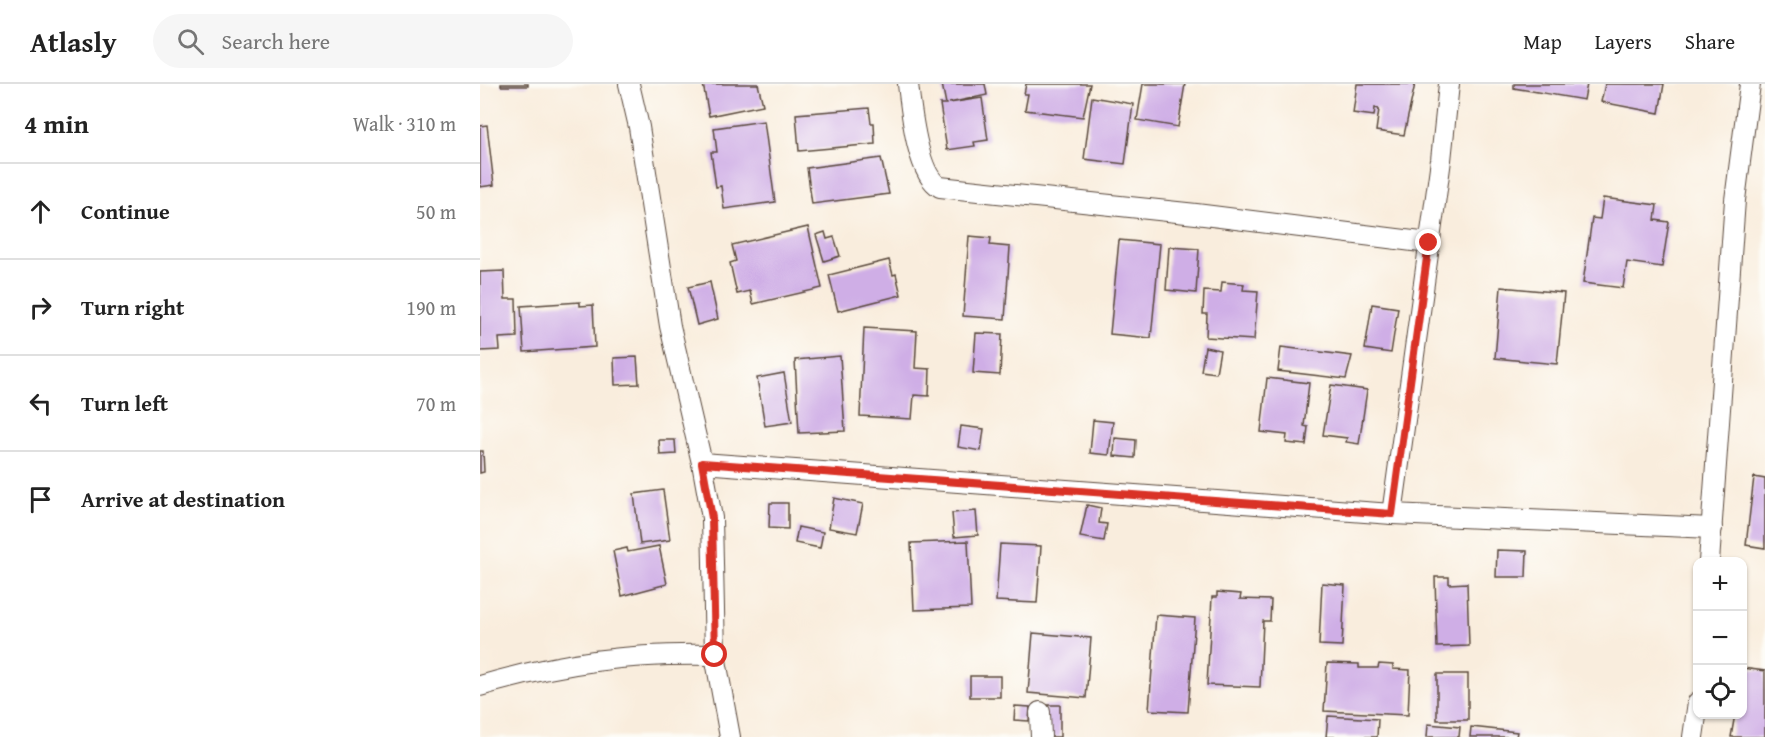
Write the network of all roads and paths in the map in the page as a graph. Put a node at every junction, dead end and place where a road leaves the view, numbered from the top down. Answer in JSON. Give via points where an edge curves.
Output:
{"nodes":[{"id":1,"x":629,"y":84,"type":"edge"},
{"id":2,"x":908,"y":84,"type":"edge"},
{"id":3,"x":1449,"y":84,"type":"edge"},
{"id":4,"x":1750,"y":84,"type":"edge"},
{"id":5,"x":1429,"y":243,"type":"junction"},
{"id":6,"x":702,"y":463,"type":"junction"},
{"id":7,"x":1392,"y":514,"type":"junction"},
{"id":8,"x":1712,"y":528,"type":"junction"},
{"id":9,"x":1709,"y":557,"type":"edge"},
{"id":10,"x":715,"y":655,"type":"junction"},
{"id":11,"x":480,"y":686,"type":"edge"},
{"id":12,"x":1040,"y":712,"type":"dead end"},
{"id":13,"x":1696,"y":719,"type":"edge"},
{"id":14,"x":730,"y":737,"type":"edge"},
{"id":15,"x":1041,"y":737,"type":"edge"},
{"id":16,"x":1693,"y":737,"type":"edge"}],
"edges":[{"from":1,"to":6,"type":"street","via":[[670,326]]},
{"from":2,"to":5,"type":"street","via":[[925,170],[933,184],[940,187]]},
{"from":3,"to":5,"type":"street"},
{"from":4,"to":8,"type":"street","via":[[1735,200]]},
{"from":5,"to":7,"type":"street"},
{"from":6,"to":7,"type":"street"},
{"from":6,"to":10,"type":"street","via":[[712,518]]},
{"from":7,"to":8,"type":"street"},
{"from":8,"to":9,"type":"street"},
{"from":10,"to":11,"type":"street","via":[[655,654],[592,660],[538,669]]},
{"from":10,"to":14,"type":"street"},
{"from":12,"to":15,"type":"street"},
{"from":13,"to":16,"type":"street"}]}
